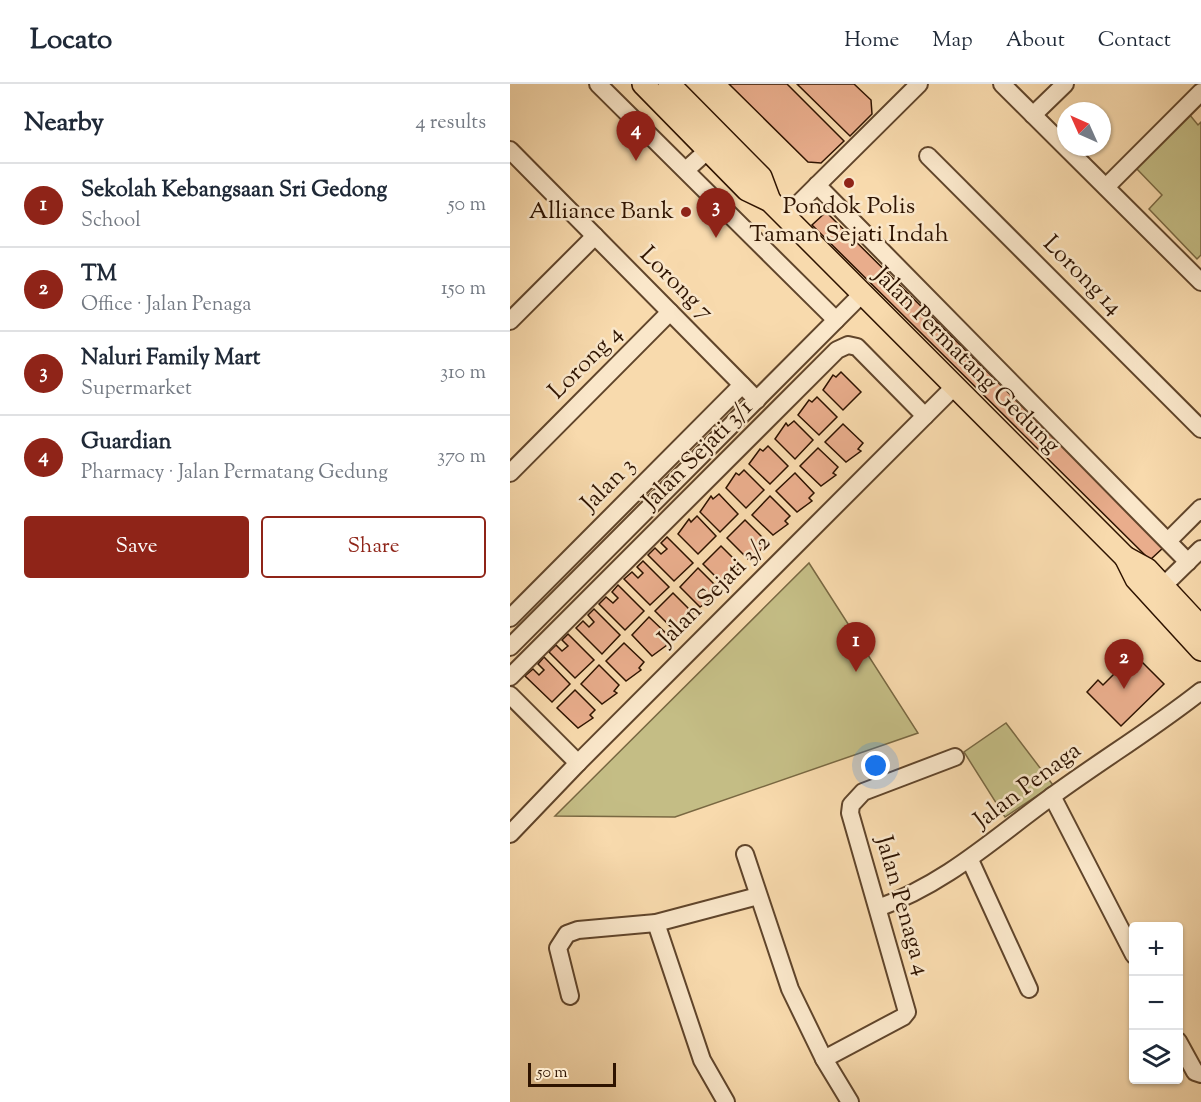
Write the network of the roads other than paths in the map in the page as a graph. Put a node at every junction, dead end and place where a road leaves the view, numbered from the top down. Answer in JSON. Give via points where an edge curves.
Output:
{"nodes":[{"id":1,"x":598,"y":84,"type":"edge"},
{"id":2,"x":644,"y":84,"type":"edge"},
{"id":3,"x":669,"y":84,"type":"edge"},
{"id":4,"x":1002,"y":84,"type":"edge"},
{"id":5,"x":1065,"y":84,"type":"edge"},
{"id":6,"x":908,"y":88,"type":"edge"},
{"id":7,"x":1201,"y":92,"type":"edge"},
{"id":8,"x":1033,"y":115,"type":"junction"},
{"id":9,"x":510,"y":150,"type":"edge"},
{"id":10,"x":708,"y":150,"type":"junction"},
{"id":11,"x":928,"y":156,"type":"dead end"},
{"id":12,"x":686,"y":170,"type":"junction"},
{"id":13,"x":817,"y":185,"type":"junction"},
{"id":14,"x":1106,"y":187,"type":"junction"},
{"id":15,"x":770,"y":201,"type":"junction"},
{"id":16,"x":786,"y":216,"type":"junction"},
{"id":17,"x":595,"y":236,"type":"junction"},
{"id":18,"x":1201,"y":282,"type":"edge"},
{"id":19,"x":863,"y":293,"type":"junction"},
{"id":20,"x":513,"y":310,"type":"edge"},
{"id":21,"x":670,"y":312,"type":"junction"},
{"id":22,"x":836,"y":320,"type":"junction"},
{"id":23,"x":742,"y":385,"type":"junction"},
{"id":24,"x":955,"y":386,"type":"junction"},
{"id":25,"x":756,"y":400,"type":"junction"},
{"id":26,"x":925,"y":416,"type":"junction"},
{"id":27,"x":1201,"y":429,"type":"edge"},
{"id":28,"x":510,"y":473,"type":"edge"},
{"id":29,"x":1201,"y":508,"type":"edge"},
{"id":30,"x":1168,"y":541,"type":"junction"},
{"id":31,"x":1201,"y":549,"type":"edge"},
{"id":32,"x":1188,"y":562,"type":"junction"},
{"id":33,"x":1157,"y":591,"type":"junction"},
{"id":34,"x":510,"y":618,"type":"edge"},
{"id":35,"x":1201,"y":627,"type":"edge"},
{"id":36,"x":510,"y":647,"type":"edge"},
{"id":37,"x":1201,"y":650,"type":"edge"},
{"id":38,"x":510,"y":677,"type":"edge"},
{"id":39,"x":1201,"y":691,"type":"edge"},
{"id":40,"x":510,"y":695,"type":"edge"},
{"id":41,"x":955,"y":757,"type":"dead end"},
{"id":42,"x":578,"y":763,"type":"junction"},
{"id":43,"x":1052,"y":796,"type":"junction"},
{"id":44,"x":510,"y":834,"type":"edge"},
{"id":45,"x":745,"y":854,"type":"dead end"},
{"id":46,"x":970,"y":861,"type":"junction"},
{"id":47,"x":758,"y":896,"type":"junction"},
{"id":48,"x":878,"y":908,"type":"junction"},
{"id":49,"x":656,"y":923,"type":"junction"},
{"id":50,"x":1129,"y":945,"type":"edge"},
{"id":51,"x":1029,"y":989,"type":"dead end"},
{"id":52,"x":570,"y":996,"type":"dead end"},
{"id":53,"x":1183,"y":1049,"type":"edge"},
{"id":54,"x":824,"y":1059,"type":"junction"},
{"id":55,"x":1201,"y":1074,"type":"edge"},
{"id":56,"x":726,"y":1102,"type":"edge"},
{"id":57,"x":850,"y":1102,"type":"edge"}],
"edges":[{"from":1,"to":12,"type":"street"},
{"from":2,"to":10,"type":"main road","name":"Jalan Permatang Gedung"},
{"from":3,"to":15,"type":"main road","name":"Jalan Permatang Gedung","via":[[761,177]]},
{"from":4,"to":8,"type":"street"},
{"from":5,"to":8,"type":"street"},
{"from":6,"to":13,"type":"street"},
{"from":7,"to":14,"type":"street"},
{"from":8,"to":14,"type":"street"},
{"from":9,"to":17,"type":"street","name":"Lorong 7"},
{"from":10,"to":12,"type":"street"},
{"from":10,"to":15,"type":"main road","name":"Jalan Permatang Gedung","via":[[747,190]]},
{"from":11,"to":27,"type":"street","name":"Lorong 14"},
{"from":12,"to":22,"type":"street"},
{"from":13,"to":16,"type":"street"},
{"from":13,"to":30,"type":"street"},
{"from":14,"to":18,"type":"street"},
{"from":15,"to":16,"type":"main road","name":"Jalan Permatang Gedung"},
{"from":16,"to":19,"type":"main road","name":"Jalan Permatang Gedung"},
{"from":17,"to":20,"type":"street"},
{"from":17,"to":21,"type":"street","name":"Lorong 7"},
{"from":19,"to":22,"type":"street"},
{"from":19,"to":24,"type":"main road","name":"Jalan Permatang Gedung"},
{"from":21,"to":23,"type":"street","name":"Lorong 7"},
{"from":21,"to":28,"type":"street","name":"Lorong 4"},
{"from":22,"to":25,"type":"street"},
{"from":23,"to":25,"type":"street","name":"Lorong 7"},
{"from":23,"to":34,"type":"street","name":"Jalan 3"},
{"from":24,"to":26,"type":"street","name":"Jalan Sejati 3/2"},
{"from":24,"to":33,"type":"main road","name":"Jalan Permatang Gedung","via":[[1125,557],[1136,579]]},
{"from":25,"to":36,"type":"street"},
{"from":26,"to":38,"type":"street","name":"Jalan Sejati 3/1","via":[[857,347],[848,345],[837,350]]},
{"from":26,"to":42,"type":"street","name":"Jalan Sejati 3/2"},
{"from":29,"to":30,"type":"street"},
{"from":30,"to":32,"type":"street"},
{"from":31,"to":32,"type":"street"},
{"from":32,"to":33,"type":"street"},
{"from":33,"to":35,"type":"main road","name":"Jalan Permatang Gedung"},
{"from":33,"to":37,"type":"main road","name":"Jalan Permatang Gedung"},
{"from":39,"to":43,"type":"street","name":"Jalan Penaga"},
{"from":40,"to":42,"type":"street"},
{"from":41,"to":48,"type":"street","name":"Jalan Penaga 4","via":[[863,792],[851,805]]},
{"from":42,"to":44,"type":"street","name":"Jalan Sejati 3/2"},
{"from":43,"to":46,"type":"street","name":"Jalan Penaga"},
{"from":43,"to":50,"type":"street"},
{"from":45,"to":47,"type":"street"},
{"from":46,"to":48,"type":"street","name":"Jalan Penaga","via":[[921,891]]},
{"from":46,"to":51,"type":"street"},
{"from":47,"to":49,"type":"street"},
{"from":47,"to":54,"type":"street","via":[[798,1011]]},
{"from":48,"to":54,"type":"street","name":"Jalan Penaga 4","via":[[907,1012]]},
{"from":49,"to":52,"type":"street","via":[[567,934],[558,948]]},
{"from":49,"to":56,"type":"street","via":[[699,1054]]},
{"from":53,"to":55,"type":"street","via":[[1195,1072]]},
{"from":54,"to":57,"type":"street"}]}
